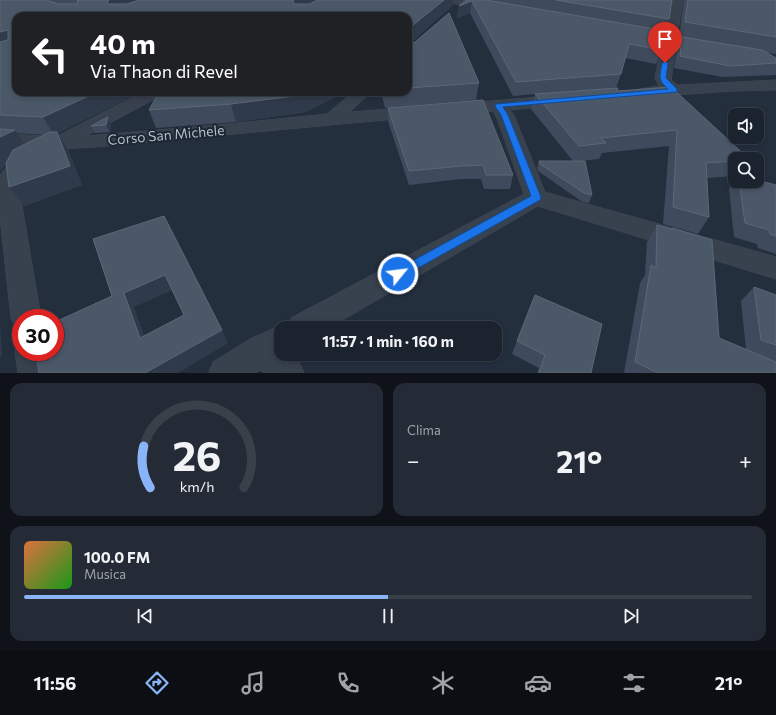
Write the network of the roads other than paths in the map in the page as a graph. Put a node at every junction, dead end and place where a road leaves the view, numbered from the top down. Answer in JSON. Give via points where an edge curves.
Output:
{"nodes":[{"id":1,"x":677,"y":0,"type":"edge"},
{"id":2,"x":471,"y":1,"type":"edge"},
{"id":3,"x":454,"y":5,"type":"edge"},
{"id":4,"x":506,"y":10,"type":"edge"},
{"id":5,"x":622,"y":32,"type":"edge"},
{"id":6,"x":669,"y":41,"type":"junction"},
{"id":7,"x":725,"y":51,"type":"edge"},
{"id":8,"x":776,"y":85,"type":"edge"},
{"id":9,"x":674,"y":90,"type":"junction"},
{"id":10,"x":628,"y":94,"type":"edge"},
{"id":11,"x":148,"y":96,"type":"edge"},
{"id":12,"x":359,"y":96,"type":"edge"},
{"id":13,"x":582,"y":98,"type":"edge"},
{"id":14,"x":498,"y":106,"type":"junction"},
{"id":15,"x":332,"y":119,"type":"junction"},
{"id":16,"x":0,"y":139,"type":"edge"},
{"id":17,"x":58,"y":143,"type":"junction"},
{"id":18,"x":536,"y":197,"type":"junction"},
{"id":19,"x":776,"y":268,"type":"edge"},
{"id":20,"x":25,"y":309,"type":"edge"},
{"id":21,"x":315,"y":321,"type":"edge"},
{"id":22,"x":271,"y":345,"type":"edge"},
{"id":23,"x":32,"y":361,"type":"edge"},
{"id":24,"x":34,"y":373,"type":"edge"},
{"id":25,"x":225,"y":373,"type":"edge"},
{"id":26,"x":288,"y":373,"type":"edge"}],
"edges":[{"from":1,"to":6,"type":"street"},
{"from":2,"to":3,"type":"street"},
{"from":2,"to":4,"type":"street"},
{"from":5,"to":6,"type":"street"},
{"from":6,"to":7,"type":"street"},
{"from":6,"to":9,"type":"street","via":[[663,78]]},
{"from":8,"to":9,"type":"street"},
{"from":9,"to":10,"type":"street"},
{"from":11,"to":17,"type":"street"},
{"from":12,"to":15,"type":"street"},
{"from":13,"to":14,"type":"street","name":"Corso San Michele"},
{"from":14,"to":15,"type":"street","name":"Corso San Michele"},
{"from":14,"to":18,"type":"street","via":[[504,115]]},
{"from":15,"to":17,"type":"street","name":"Corso San Michele","via":[[218,132]]},
{"from":16,"to":17,"type":"street","name":"Corso San Michele"},
{"from":17,"to":20,"type":"street","via":[[18,163],[8,182]]},
{"from":18,"to":19,"type":"street"},
{"from":18,"to":21,"type":"street"},
{"from":22,"to":25,"type":"street"},
{"from":22,"to":26,"type":"street"},
{"from":23,"to":24,"type":"street"}]}
